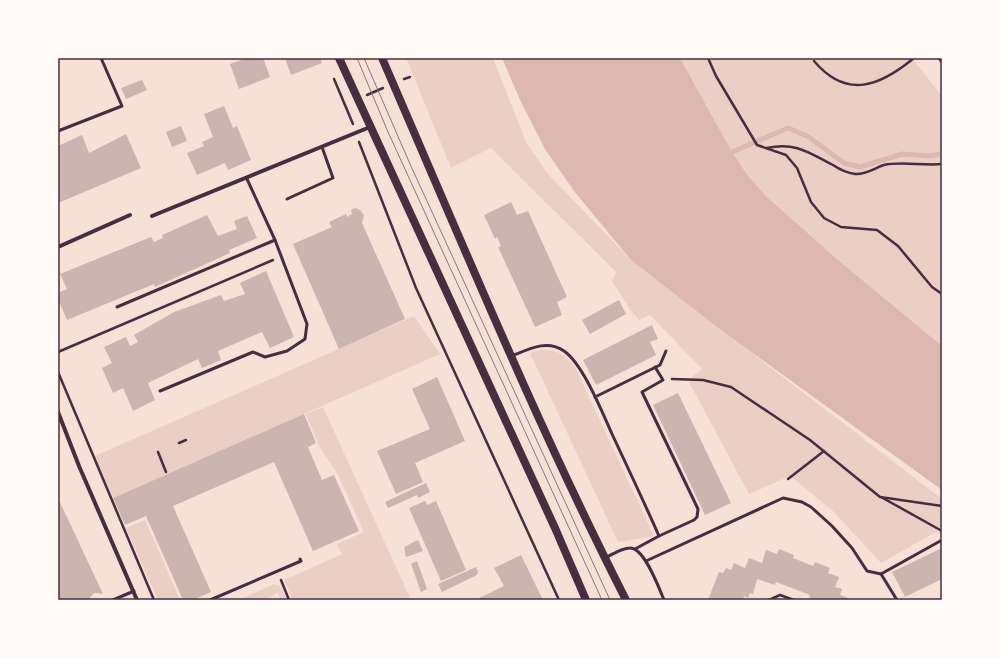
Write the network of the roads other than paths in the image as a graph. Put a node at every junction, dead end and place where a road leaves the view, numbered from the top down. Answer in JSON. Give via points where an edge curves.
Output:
{"nodes":[{"id":1,"x":101,"y":58,"type":"edge"},
{"id":2,"x":339,"y":58,"type":"edge"},
{"id":3,"x":382,"y":58,"type":"edge"},
{"id":4,"x":939,"y":58,"type":"edge"},
{"id":5,"x":942,"y":62,"type":"edge"},
{"id":6,"x":370,"y":126,"type":"junction"},
{"id":7,"x":58,"y":131,"type":"edge"},
{"id":8,"x":322,"y":147,"type":"junction"},
{"id":9,"x":247,"y":178,"type":"junction"},
{"id":10,"x":287,"y":199,"type":"dead end"},
{"id":11,"x":130,"y":215,"type":"dead end"},
{"id":12,"x":152,"y":216,"type":"dead end"},
{"id":13,"x":275,"y":240,"type":"junction"},
{"id":14,"x":58,"y":247,"type":"edge"},
{"id":15,"x":117,"y":307,"type":"dead end"},
{"id":16,"x":666,"y":351,"type":"dead end"},
{"id":17,"x":512,"y":357,"type":"junction"},
{"id":18,"x":655,"y":367,"type":"junction"},
{"id":19,"x":160,"y":391,"type":"dead end"},
{"id":20,"x":595,"y":397,"type":"junction"},
{"id":21,"x":58,"y":412,"type":"edge"},
{"id":22,"x":660,"y":536,"type":"junction"},
{"id":23,"x":942,"y":540,"type":"edge"},
{"id":24,"x":635,"y":549,"type":"junction"},
{"id":25,"x":605,"y":558,"type":"junction"},
{"id":26,"x":300,"y":559,"type":"dead end"},
{"id":27,"x":646,"y":560,"type":"junction"},
{"id":28,"x":881,"y":574,"type":"junction"},
{"id":29,"x":134,"y":591,"type":"junction"},
{"id":30,"x":113,"y":600,"type":"edge"},
{"id":31,"x":137,"y":600,"type":"edge"},
{"id":32,"x":210,"y":600,"type":"edge"},
{"id":33,"x":586,"y":600,"type":"edge"},
{"id":34,"x":626,"y":600,"type":"edge"},
{"id":35,"x":664,"y":600,"type":"edge"},
{"id":36,"x":897,"y":600,"type":"edge"}],
"edges":[{"from":1,"to":7,"type":"lane","via":[[122,106]]},
{"from":2,"to":6,"type":"main road"},
{"from":3,"to":17,"type":"main road","via":[[482,294]]},
{"from":4,"to":5,"type":"lane"},
{"from":6,"to":8,"type":"street"},
{"from":6,"to":33,"type":"main road"},
{"from":8,"to":9,"type":"street"},
{"from":8,"to":10,"type":"lane","via":[[333,178]]},
{"from":9,"to":12,"type":"street"},
{"from":9,"to":13,"type":"lane"},
{"from":11,"to":14,"type":"street"},
{"from":13,"to":15,"type":"lane"},
{"from":13,"to":19,"type":"lane","via":[[307,324],[305,339],[287,351],[265,357],[253,352]]},
{"from":16,"to":18,"type":"lane","via":[[660,365]]},
{"from":17,"to":20,"type":"lane","via":[[537,346],[550,345],[564,351],[579,367]]},
{"from":17,"to":25,"type":"main road"},
{"from":18,"to":20,"type":"lane"},
{"from":18,"to":22,"type":"lane","via":[[663,380],[642,392],[698,509],[697,517]]},
{"from":20,"to":22,"type":"lane"},
{"from":21,"to":29,"type":"street"},
{"from":22,"to":24,"type":"lane"},
{"from":23,"to":28,"type":"lane"},
{"from":24,"to":25,"type":"lane","via":[[630,548]]},
{"from":24,"to":27,"type":"lane"},
{"from":25,"to":34,"type":"main road"},
{"from":26,"to":32,"type":"lane","via":[[301,561],[225,590]]},
{"from":27,"to":28,"type":"lane","via":[[784,498],[811,507],[852,548],[867,571]]},
{"from":27,"to":35,"type":"lane"},
{"from":28,"to":36,"type":"lane"},
{"from":29,"to":30,"type":"lane"},
{"from":29,"to":31,"type":"street"}]}
